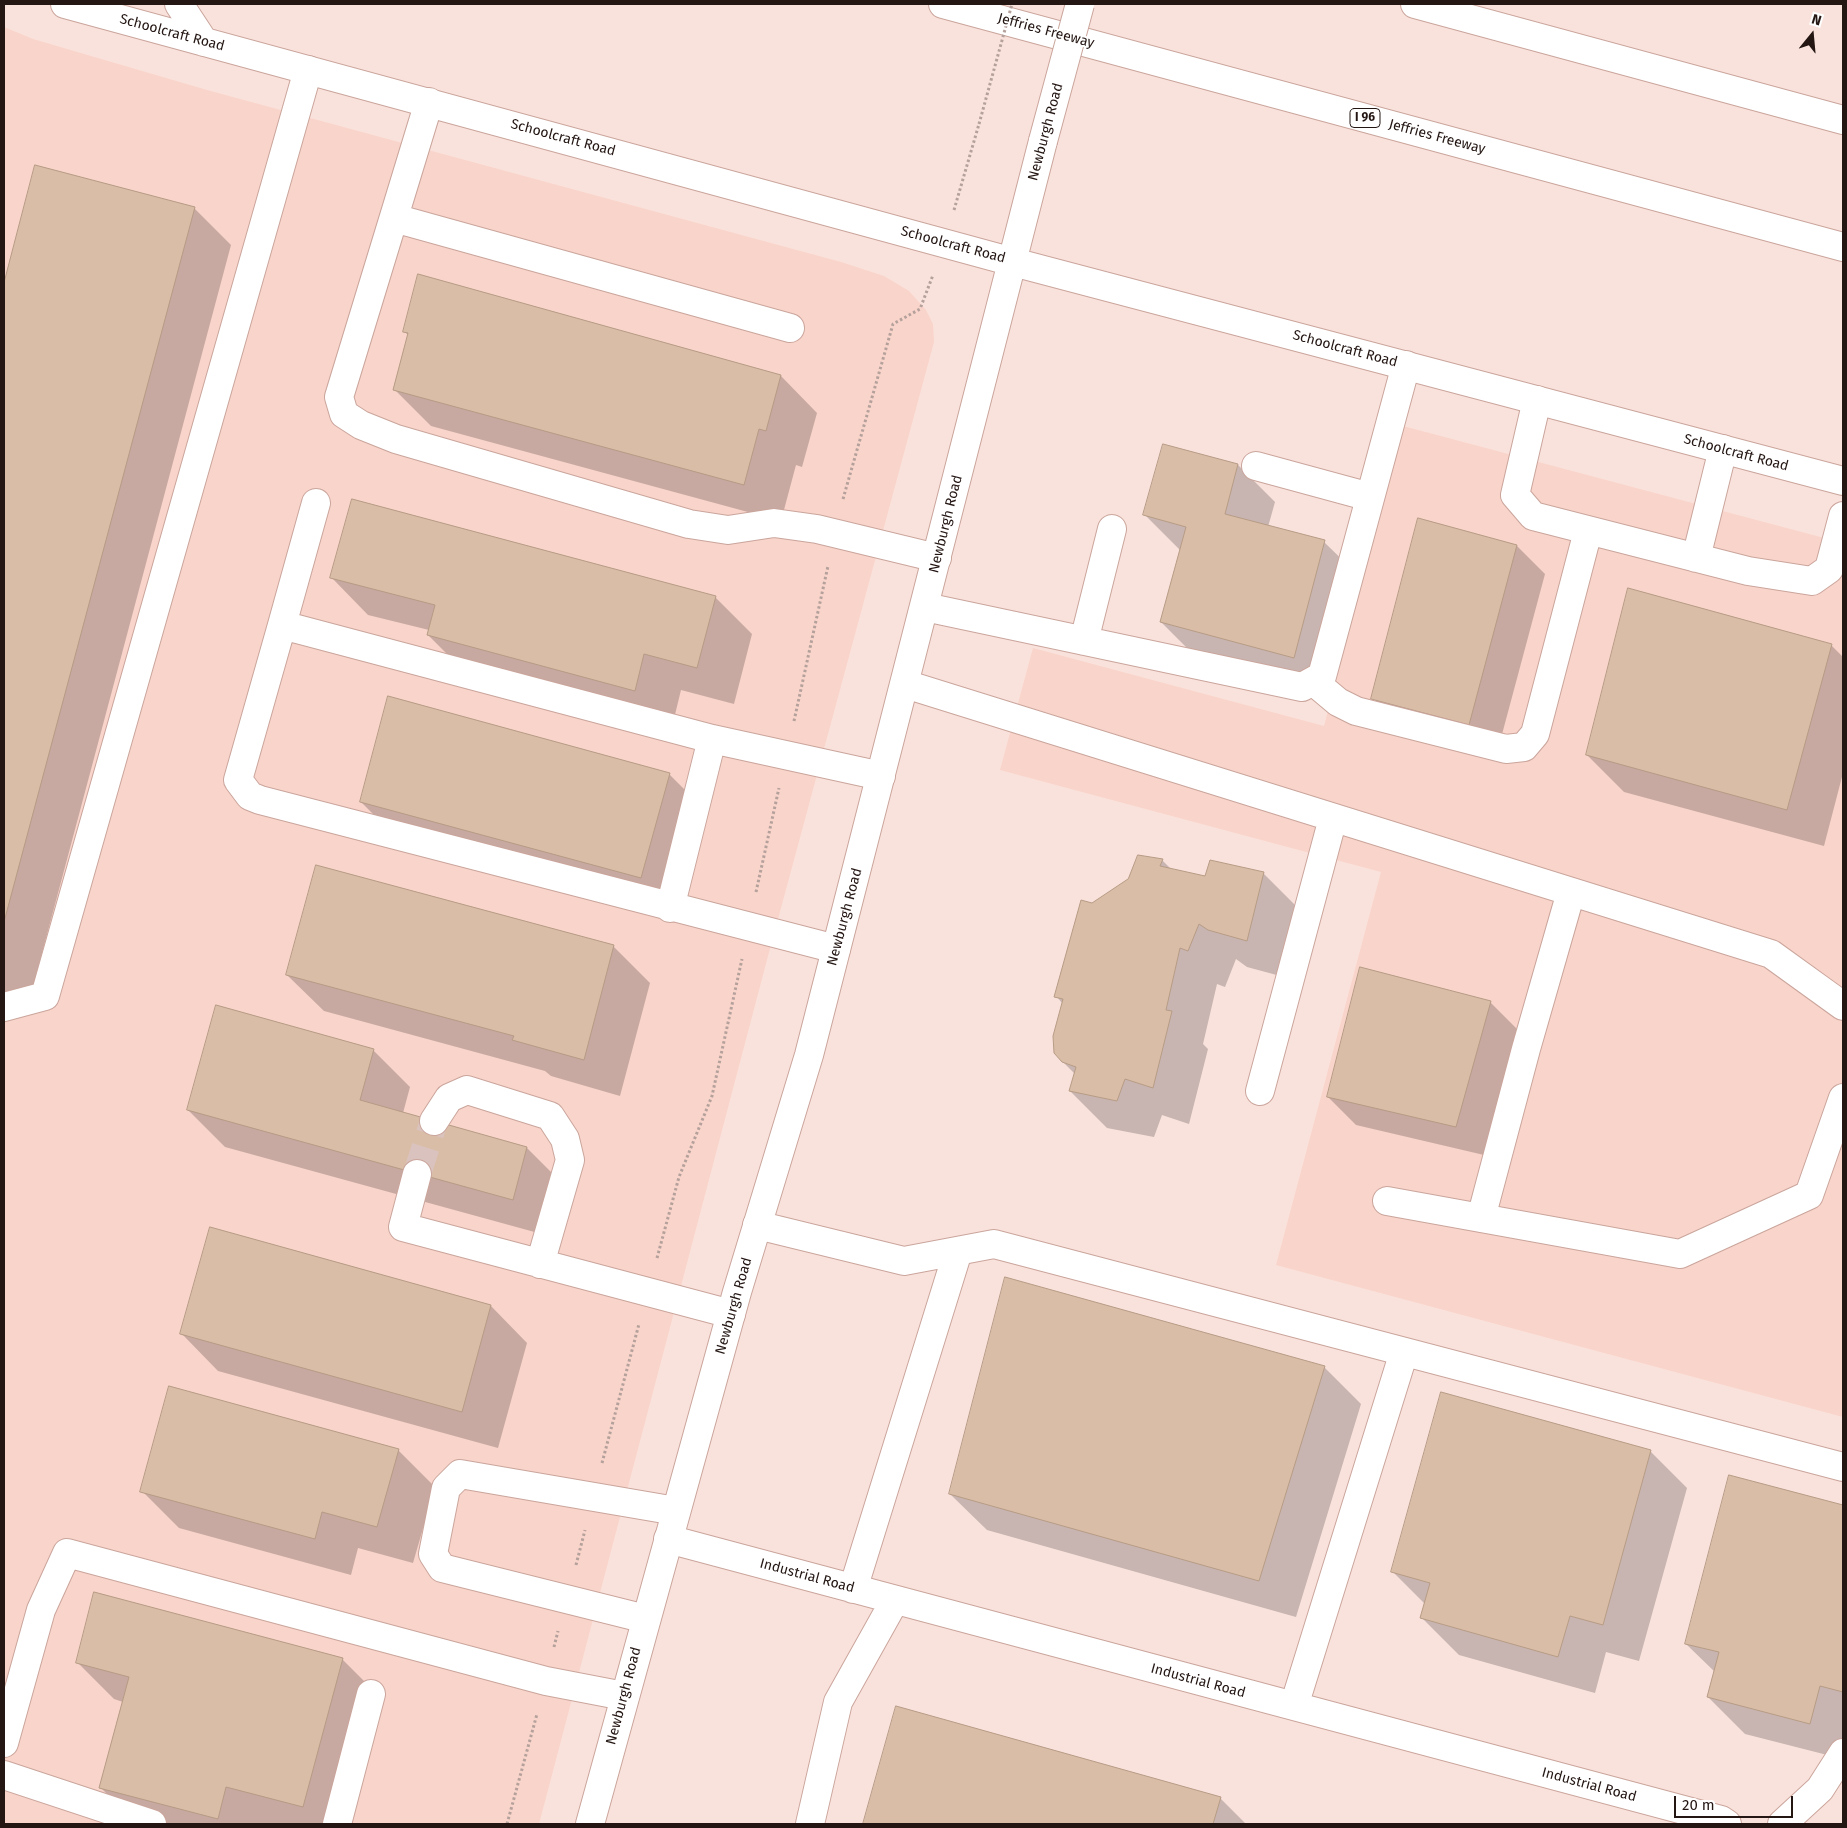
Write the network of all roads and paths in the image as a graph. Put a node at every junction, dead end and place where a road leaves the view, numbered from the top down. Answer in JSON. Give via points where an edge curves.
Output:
{"nodes":[{"id":1,"x":65,"y":4,"type":"edge"},
{"id":2,"x":179,"y":4,"type":"edge"},
{"id":3,"x":944,"y":4,"type":"edge"},
{"id":4,"x":1012,"y":4,"type":"edge"},
{"id":5,"x":1080,"y":4,"type":"edge"},
{"id":6,"x":1415,"y":4,"type":"edge"},
{"id":7,"x":204,"y":42,"type":"junction"},
{"id":8,"x":308,"y":70,"type":"junction"},
{"id":9,"x":429,"y":102,"type":"junction"},
{"id":10,"x":1843,"y":120,"type":"edge"},
{"id":11,"x":394,"y":218,"type":"junction"},
{"id":12,"x":945,"y":243,"type":"junction"},
{"id":13,"x":1843,"y":247,"type":"edge"},
{"id":14,"x":1013,"y":262,"type":"junction"},
{"id":15,"x":790,"y":328,"type":"dead end"},
{"id":16,"x":1406,"y":365,"type":"junction"},
{"id":17,"x":1537,"y":400,"type":"junction"},
{"id":18,"x":1723,"y":449,"type":"junction"},
{"id":19,"x":1256,"y":466,"type":"dead end"},
{"id":20,"x":1843,"y":481,"type":"edge"},
{"id":21,"x":1370,"y":497,"type":"junction"},
{"id":22,"x":316,"y":504,"type":"dead end"},
{"id":23,"x":1843,"y":516,"type":"edge"},
{"id":24,"x":1112,"y":529,"type":"dead end"},
{"id":25,"x":1588,"y":531,"type":"junction"},
{"id":26,"x":836,"y":533,"type":"junction"},
{"id":27,"x":937,"y":558,"type":"junction"},
{"id":28,"x":1696,"y":558,"type":"junction"},
{"id":29,"x":925,"y":607,"type":"junction"},
{"id":30,"x":282,"y":625,"type":"junction"},
{"id":31,"x":1084,"y":641,"type":"junction"},
{"id":32,"x":1313,"y":681,"type":"junction"},
{"id":33,"x":905,"y":684,"type":"junction"},
{"id":34,"x":712,"y":738,"type":"junction"},
{"id":35,"x":786,"y":756,"type":"junction"},
{"id":36,"x":881,"y":776,"type":"junction"},
{"id":37,"x":1333,"y":818,"type":"junction"},
{"id":38,"x":1571,"y":892,"type":"junction"},
{"id":39,"x":670,"y":908,"type":"junction"},
{"id":40,"x":749,"y":928,"type":"junction"},
{"id":41,"x":836,"y":949,"type":"junction"},
{"id":42,"x":1843,"y":1006,"type":"edge"},
{"id":43,"x":4,"y":1007,"type":"edge"},
{"id":44,"x":1260,"y":1091,"type":"dead end"},
{"id":45,"x":1843,"y":1098,"type":"edge"},
{"id":46,"x":434,"y":1121,"type":"tunnel mouth"},
{"id":47,"x":417,"y":1174,"type":"tunnel mouth"},
{"id":48,"x":1388,"y":1201,"type":"dead end"},
{"id":49,"x":1482,"y":1218,"type":"junction"},
{"id":50,"x":757,"y":1225,"type":"junction"},
{"id":51,"x":958,"y":1251,"type":"junction"},
{"id":52,"x":540,"y":1264,"type":"junction"},
{"id":53,"x":647,"y":1292,"type":"junction"},
{"id":54,"x":731,"y":1314,"type":"junction"},
{"id":55,"x":1404,"y":1352,"type":"junction"},
{"id":56,"x":1843,"y":1467,"type":"edge"},
{"id":57,"x":594,"y":1497,"type":"junction"},
{"id":58,"x":676,"y":1511,"type":"junction"},
{"id":59,"x":668,"y":1539,"type":"junction"},
{"id":60,"x":853,"y":1589,"type":"junction"},
{"id":61,"x":566,"y":1599,"type":"junction"},
{"id":62,"x":895,"y":1600,"type":"junction"},
{"id":63,"x":646,"y":1619,"type":"junction"},
{"id":64,"x":546,"y":1681,"type":"junction"},
{"id":65,"x":371,"y":1694,"type":"dead end"},
{"id":66,"x":624,"y":1696,"type":"junction"},
{"id":67,"x":1294,"y":1706,"type":"junction"},
{"id":68,"x":4,"y":1743,"type":"edge"},
{"id":69,"x":1843,"y":1753,"type":"edge"},
{"id":70,"x":4,"y":1775,"type":"edge"},
{"id":71,"x":152,"y":1824,"type":"edge"},
{"id":72,"x":337,"y":1824,"type":"edge"},
{"id":73,"x":508,"y":1824,"type":"edge"},
{"id":74,"x":590,"y":1824,"type":"edge"},
{"id":75,"x":810,"y":1824,"type":"edge"},
{"id":76,"x":1727,"y":1824,"type":"edge"},
{"id":77,"x":1782,"y":1824,"type":"edge"}],
"edges":[{"from":1,"to":7,"type":"main road","name":"Schoolcraft Road"},
{"from":2,"to":7,"type":"main road"},
{"from":3,"to":13,"type":"main road","name":"Jeffries Freeway","number":"I 96"},
{"from":4,"to":12,"type":"path","bridge":true},
{"from":5,"to":14,"type":"main road","name":"Newburgh Road","bridge":true},
{"from":6,"to":10,"type":"main road"},
{"from":7,"to":8,"type":"main road","name":"Schoolcraft Road"},
{"from":8,"to":9,"type":"main road","name":"Schoolcraft Road"},
{"from":8,"to":43,"type":"main road","via":[[45,996]]},
{"from":9,"to":11,"type":"main road"},
{"from":9,"to":12,"type":"main road","name":"Schoolcraft Road"},
{"from":11,"to":15,"type":"main road"},
{"from":11,"to":26,"type":"main road","via":[[339,397],[344,414],[361,425],[396,438],[688,524],[728,530],[774,523]]},
{"from":12,"to":14,"type":"main road","name":"Schoolcraft Road"},
{"from":12,"to":26,"type":"path","via":[[920,309],[893,324],[848,476]]},
{"from":14,"to":16,"type":"main road","name":"Schoolcraft Road"},
{"from":14,"to":27,"type":"main road","name":"Newburgh Road"},
{"from":16,"to":17,"type":"main road","name":"Schoolcraft Road"},
{"from":16,"to":21,"type":"main road"},
{"from":17,"to":18,"type":"main road","name":"Schoolcraft Road"},
{"from":17,"to":25,"type":"main road","via":[[1516,494],[1532,516]]},
{"from":18,"to":20,"type":"main road","name":"Schoolcraft Road"},
{"from":18,"to":28,"type":"main road"},
{"from":19,"to":21,"type":"main road"},
{"from":21,"to":32,"type":"main road","via":[[1322,676]]},
{"from":22,"to":30,"type":"main road"},
{"from":23,"to":28,"type":"main road","via":[[1829,569],[1812,581],[1748,571]]},
{"from":24,"to":31,"type":"main road"},
{"from":25,"to":28,"type":"main road"},
{"from":25,"to":32,"type":"main road","via":[[1535,734],[1524,747],[1506,749],[1356,711],[1338,702]]},
{"from":26,"to":27,"type":"main road"},
{"from":26,"to":35,"type":"path"},
{"from":27,"to":29,"type":"main road","name":"Newburgh Road"},
{"from":29,"to":31,"type":"main road"},
{"from":29,"to":33,"type":"main road","name":"Newburgh Road"},
{"from":30,"to":34,"type":"main road"},
{"from":30,"to":39,"type":"main road","via":[[238,780],[250,796]]},
{"from":31,"to":32,"type":"main road","via":[[1302,687]]},
{"from":33,"to":36,"type":"main road","name":"Newburgh Road"},
{"from":33,"to":37,"type":"main road"},
{"from":34,"to":35,"type":"main road"},
{"from":34,"to":39,"type":"main road"},
{"from":35,"to":36,"type":"main road"},
{"from":35,"to":40,"type":"path"},
{"from":36,"to":41,"type":"main road","name":"Newburgh Road"},
{"from":37,"to":38,"type":"main road"},
{"from":37,"to":44,"type":"main road"},
{"from":38,"to":42,"type":"main road","via":[[1771,954]]},
{"from":38,"to":49,"type":"main road"},
{"from":39,"to":40,"type":"main road"},
{"from":40,"to":41,"type":"main road"},
{"from":40,"to":53,"type":"path","via":[[712,1096],[679,1177]]},
{"from":41,"to":50,"type":"main road","name":"Newburgh Road","via":[[809,1055]]},
{"from":45,"to":49,"type":"main road","via":[[1809,1195],[1680,1254]]},
{"from":46,"to":52,"type":"main road","via":[[449,1098],[468,1090],[550,1116],[565,1140],[570,1160]]},
{"from":47,"to":52,"type":"main road","via":[[403,1227]]},
{"from":48,"to":49,"type":"main road"},
{"from":50,"to":51,"type":"main road","via":[[904,1261]]},
{"from":50,"to":54,"type":"main road","name":"Newburgh Road"},
{"from":51,"to":55,"type":"main road","via":[[994,1244]]},
{"from":51,"to":60,"type":"main road"},
{"from":52,"to":53,"type":"main road"},
{"from":53,"to":54,"type":"main road"},
{"from":53,"to":57,"type":"path"},
{"from":54,"to":58,"type":"main road","name":"Newburgh Road"},
{"from":55,"to":56,"type":"main road"},
{"from":55,"to":67,"type":"main road"},
{"from":57,"to":58,"type":"main road"},
{"from":57,"to":61,"type":"path"},
{"from":57,"to":61,"type":"main road","via":[[460,1474],[446,1488],[433,1554],[442,1568]]},
{"from":58,"to":59,"type":"main road","name":"Newburgh Road"},
{"from":59,"to":60,"type":"main road","name":"Industrial Road"},
{"from":59,"to":63,"type":"main road","name":"Newburgh Road"},
{"from":60,"to":62,"type":"main road","name":"Industrial Road"},
{"from":61,"to":63,"type":"main road"},
{"from":61,"to":64,"type":"path"},
{"from":62,"to":67,"type":"main road","name":"Industrial Road"},
{"from":62,"to":75,"type":"main road","via":[[838,1702]]},
{"from":63,"to":66,"type":"main road","name":"Newburgh Road"},
{"from":64,"to":66,"type":"main road"},
{"from":64,"to":68,"type":"main road","via":[[67,1553],[41,1610]]},
{"from":64,"to":73,"type":"path"},
{"from":65,"to":72,"type":"main road"},
{"from":66,"to":74,"type":"main road","name":"Newburgh Road"},
{"from":67,"to":76,"type":"main road","name":"Industrial Road"},
{"from":69,"to":77,"type":"main road","via":[[1820,1789]]},
{"from":70,"to":71,"type":"main road"}]}
